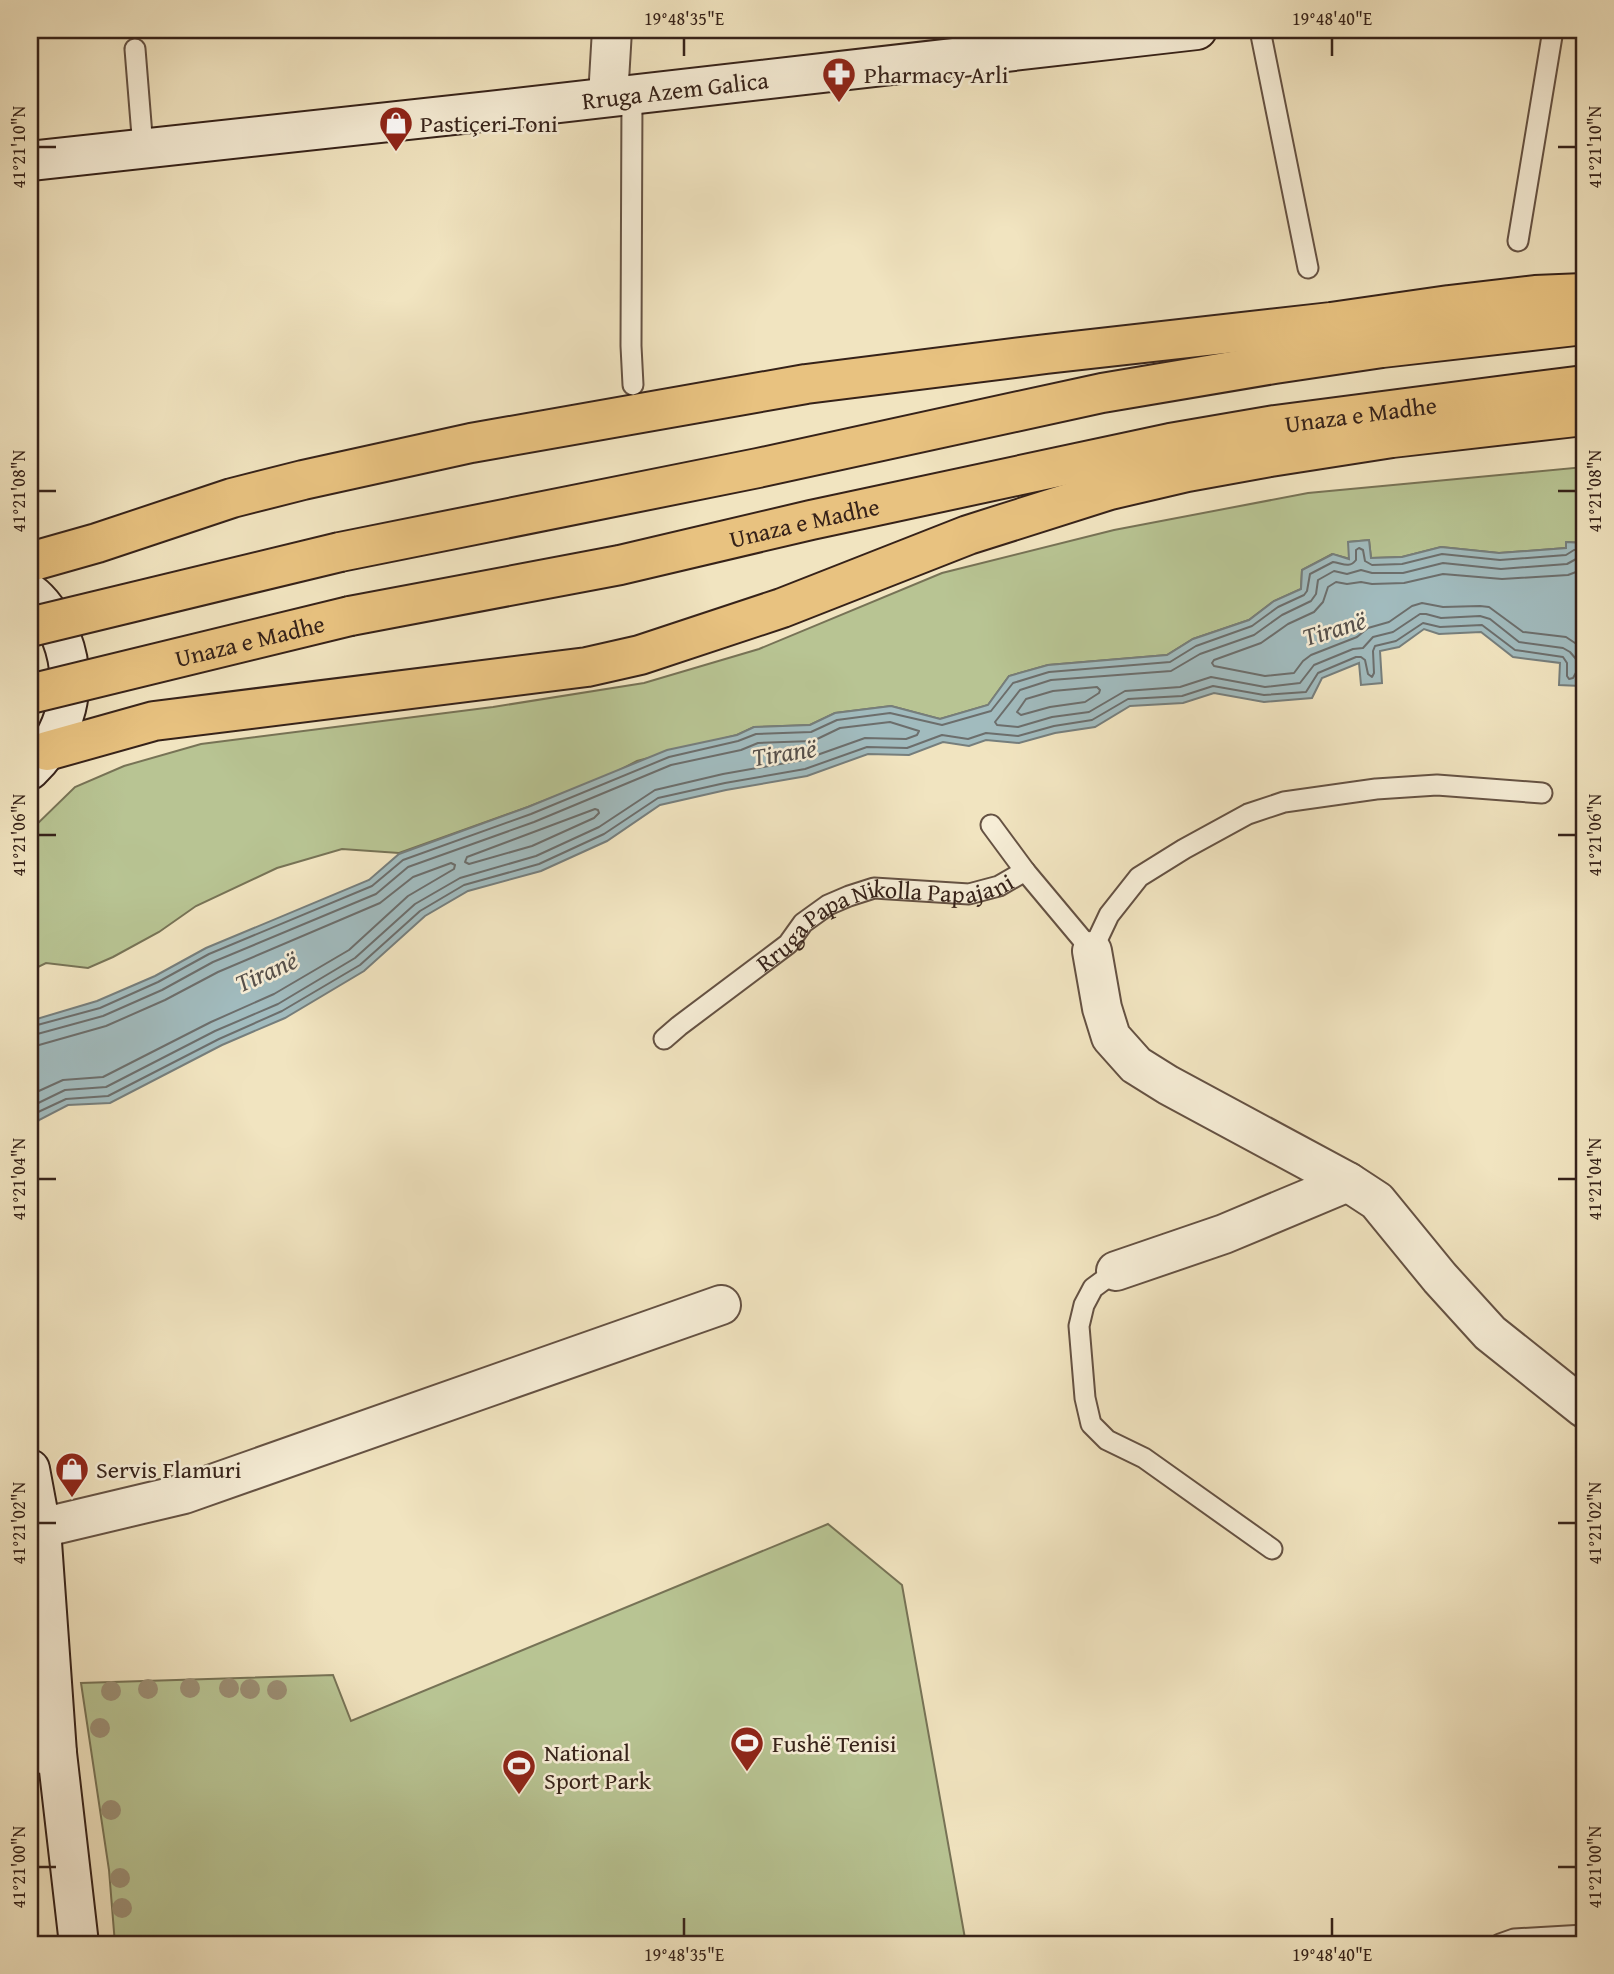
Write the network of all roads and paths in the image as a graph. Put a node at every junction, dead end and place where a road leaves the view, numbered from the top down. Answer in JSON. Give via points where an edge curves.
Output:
{"nodes":[{"id":1,"x":612,"y":30,"type":"edge"},
{"id":2,"x":1260,"y":30,"type":"edge"},
{"id":3,"x":1553,"y":30,"type":"edge"},
{"id":4,"x":1179,"y":31,"type":"edge"},
{"id":5,"x":135,"y":50,"type":"dead end"},
{"id":6,"x":620,"y":96,"type":"junction"},
{"id":7,"x":143,"y":149,"type":"junction"},
{"id":8,"x":30,"y":161,"type":"edge"},
{"id":9,"x":1518,"y":241,"type":"dead end"},
{"id":10,"x":1308,"y":268,"type":"dead end"},
{"id":11,"x":1584,"y":293,"type":"edge"},
{"id":12,"x":1584,"y":324,"type":"edge"},
{"id":13,"x":633,"y":385,"type":"dead end"},
{"id":14,"x":1584,"y":385,"type":"edge"},
{"id":15,"x":1584,"y":416,"type":"edge"},
{"id":16,"x":30,"y":562,"type":"edge"},
{"id":17,"x":30,"y":593,"type":"edge"},
{"id":18,"x":30,"y":627,"type":"edge"},
{"id":19,"x":30,"y":694,"type":"edge"},
{"id":20,"x":38,"y":761,"type":"edge"},
{"id":21,"x":1542,"y":793,"type":"dead end"},
{"id":22,"x":991,"y":825,"type":"dead end"},
{"id":23,"x":1025,"y":871,"type":"junction"},
{"id":24,"x":1092,"y":951,"type":"junction"},
{"id":25,"x":664,"y":1039,"type":"dead end"},
{"id":26,"x":1348,"y":1182,"type":"junction"},
{"id":27,"x":1116,"y":1271,"type":"joint"},
{"id":28,"x":721,"y":1305,"type":"dead end"},
{"id":29,"x":1584,"y":1408,"type":"edge"},
{"id":30,"x":30,"y":1469,"type":"edge"},
{"id":31,"x":41,"y":1528,"type":"junction"},
{"id":32,"x":1272,"y":1549,"type":"dead end"},
{"id":33,"x":43,"y":1753,"type":"edge"},
{"id":34,"x":1584,"y":1935,"type":"edge"},
{"id":35,"x":79,"y":1944,"type":"edge"},
{"id":36,"x":1500,"y":1944,"type":"edge"}],
"edges":[{"from":1,"to":6,"type":"main road"},
{"from":2,"to":10,"type":"lane"},
{"from":3,"to":9,"type":"lane"},
{"from":4,"to":6,"type":"main road","name":"Rruga Azem Galica"},
{"from":5,"to":7,"type":"lane"},
{"from":6,"to":7,"type":"main road","name":"Rruga Azem Galica"},
{"from":6,"to":13,"type":"lane"},
{"from":7,"to":8,"type":"main road","name":"Rruga Azem Galica"},
{"from":11,"to":16,"type":"highway","via":[[1449,305],[806,384],[471,443],[303,480]]},
{"from":12,"to":18,"type":"highway","bridge":true,"via":[[1382,348],[1102,393],[341,552]]},
{"from":14,"to":19,"type":"highway","name":"Unaza e Madhe","bridge":true,"via":[[1182,440],[620,565],[350,616]]},
{"from":15,"to":20,"type":"highway","via":[[1392,438],[1186,472],[1110,490],[968,535],[782,608],[640,655],[587,667],[154,721]]},
{"from":17,"to":20,"type":"main road","via":[[55,622],[67,652],[71,683],[66,715],[52,745]]},
{"from":21,"to":24,"type":"lane","via":[[1437,785],[1376,789],[1284,802],[1248,814],[1139,877],[1109,915]]},
{"from":22,"to":23,"type":"lane"},
{"from":23,"to":24,"type":"lane","name":"Rruga Papa Nikolla Papajani"},
{"from":23,"to":25,"type":"lane","name":"Rruga Papa Nikolla Papajani","via":[[999,886],[969,894],[874,888],[828,905],[803,923],[788,944]]},
{"from":24,"to":26,"type":"main road","name":"Rruga Papa Nikolla Papajani","via":[[1111,1037],[1136,1065]]},
{"from":26,"to":27,"type":"main road","via":[[1224,1234]]},
{"from":26,"to":29,"type":"main road","name":"Rruga Papa Nikolla Papajani","via":[[1377,1201],[1490,1333]]},
{"from":27,"to":32,"type":"lane","via":[[1093,1288],[1079,1326],[1091,1424],[1107,1440],[1144,1458]]},
{"from":28,"to":31,"type":"main road","via":[[184,1494]]},
{"from":30,"to":31,"type":"main road"},
{"from":31,"to":33,"type":"main road"},
{"from":33,"to":35,"type":"main road"},
{"from":34,"to":36,"type":"lane","via":[[1514,1938]]}]}
